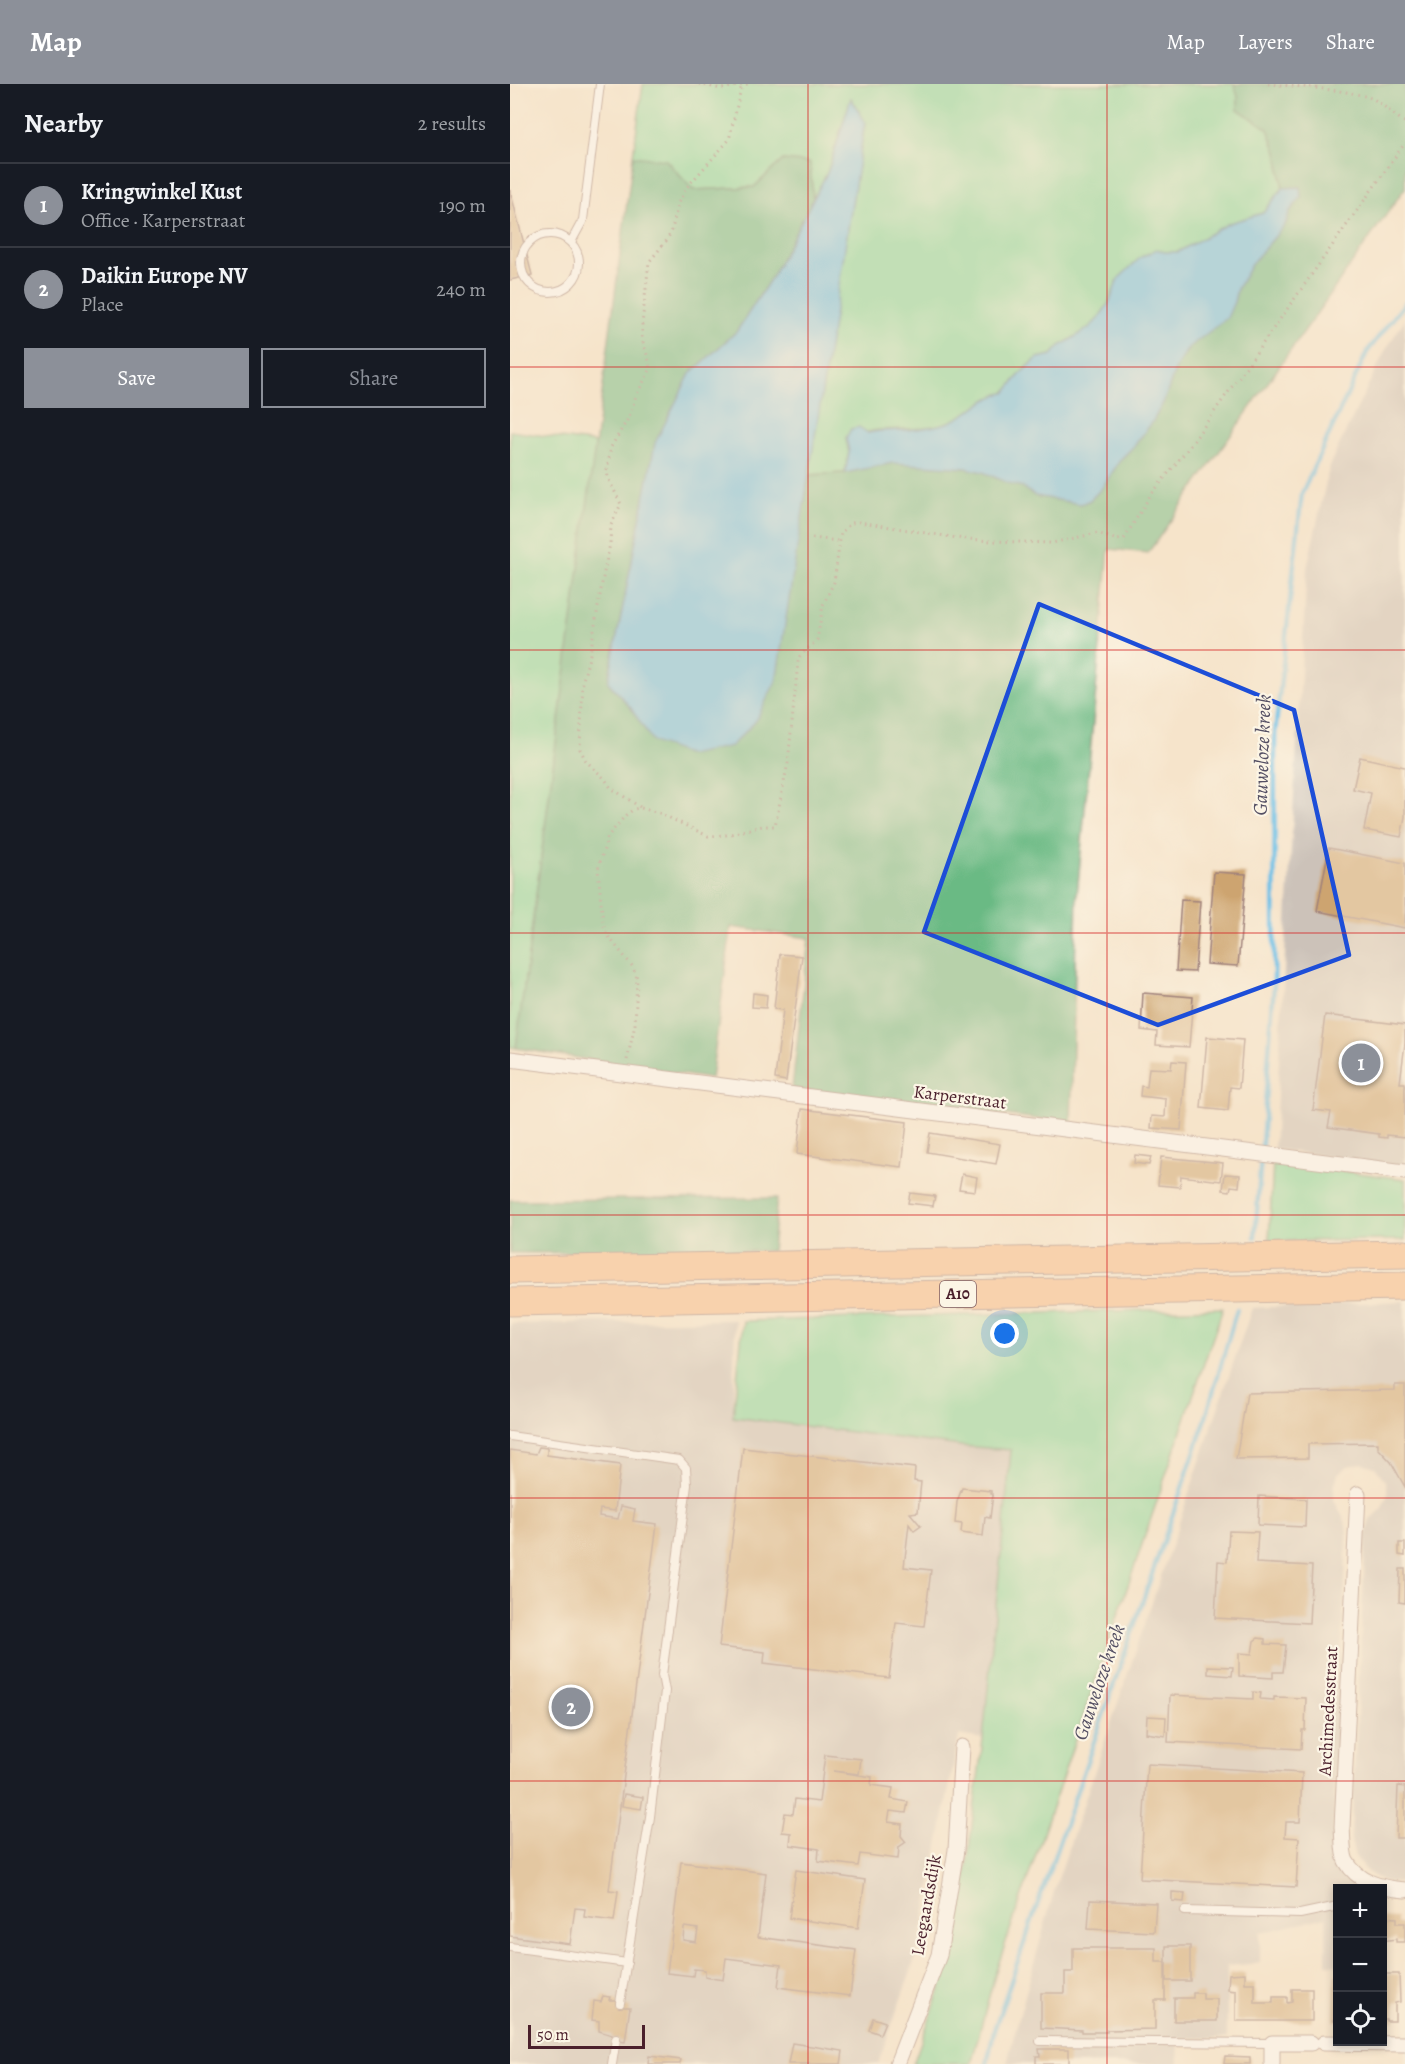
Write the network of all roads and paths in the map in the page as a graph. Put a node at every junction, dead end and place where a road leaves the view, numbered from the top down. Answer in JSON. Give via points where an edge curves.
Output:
{"nodes":[{"id":1,"x":600,"y":84,"type":"edge"},
{"id":2,"x":699,"y":84,"type":"edge"},
{"id":3,"x":742,"y":84,"type":"edge"},
{"id":4,"x":748,"y":84,"type":"edge"},
{"id":5,"x":1268,"y":84,"type":"edge"},
{"id":6,"x":1405,"y":122,"type":"edge"},
{"id":7,"x":1405,"y":143,"type":"edge"},
{"id":8,"x":571,"y":242,"type":"junction"},
{"id":9,"x":812,"y":538,"type":"dead end"},
{"id":10,"x":838,"y":542,"type":"junction"},
{"id":11,"x":641,"y":808,"type":"junction"},
{"id":12,"x":510,"y":1059,"type":"edge"},
{"id":13,"x":623,"y":1074,"type":"junction"},
{"id":14,"x":1405,"y":1172,"type":"edge"},
{"id":15,"x":1405,"y":1254,"type":"edge"},
{"id":16,"x":510,"y":1270,"type":"edge"},
{"id":17,"x":1405,"y":1286,"type":"edge"},
{"id":18,"x":510,"y":1302,"type":"edge"},
{"id":19,"x":510,"y":1436,"type":"edge"},
{"id":20,"x":1358,"y":1494,"type":"dead end"},
{"id":21,"x":962,"y":1747,"type":"dead end"},
{"id":22,"x":1372,"y":1884,"type":"edge"},
{"id":23,"x":1387,"y":1889,"type":"edge"},
{"id":24,"x":1405,"y":1890,"type":"edge"},
{"id":25,"x":1333,"y":1907,"type":"edge"},
{"id":26,"x":1185,"y":1911,"type":"dead end"},
{"id":27,"x":510,"y":1947,"type":"edge"},
{"id":28,"x":627,"y":1963,"type":"junction"},
{"id":29,"x":620,"y":2003,"type":"dead end"},
{"id":30,"x":616,"y":2039,"type":"dead end"},
{"id":31,"x":1040,"y":2041,"type":"dead end"},
{"id":32,"x":1272,"y":2043,"type":"junction"},
{"id":33,"x":1405,"y":2044,"type":"edge"},
{"id":34,"x":612,"y":2064,"type":"edge"},
{"id":35,"x":897,"y":2064,"type":"edge"},
{"id":36,"x":1272,"y":2064,"type":"edge"}],
"edges":[{"from":1,"to":8,"type":"lane","via":[[583,220]]},
{"from":2,"to":3,"type":"path","via":[[721,89]]},
{"from":3,"to":4,"type":"path"},
{"from":3,"to":11,"type":"path","via":[[729,140],[687,188],[678,203],[667,240],[649,262],[642,339],[650,370],[609,457],[608,478],[621,504],[611,525],[583,680],[579,750],[611,788]]},
{"from":5,"to":6,"type":"path","via":[[1357,94],[1374,99]]},
{"from":7,"to":10,"type":"path","via":[[1190,446],[1150,496],[1124,539],[1097,532],[1052,543],[991,541],[860,522],[844,528]]},
{"from":8,"to":8,"type":"lane","via":[[546,234],[525,248],[521,260],[530,284],[541,291],[566,288],[579,266],[578,253]]},
{"from":9,"to":10,"type":"path"},
{"from":10,"to":11,"type":"path","via":[[834,582],[823,606],[817,640],[798,662],[788,763],[775,826],[708,836]]},
{"from":11,"to":13,"type":"path","via":[[626,815],[608,836],[598,869],[603,923],[637,978],[635,1025]]},
{"from":12,"to":13,"type":"street","name":"Karperstraat"},
{"from":13,"to":14,"type":"street","name":"Karperstraat"},
{"from":15,"to":16,"type":"highway","number":"A10"},
{"from":17,"to":18,"type":"highway","number":"A10"},
{"from":19,"to":28,"type":"lane","via":[[679,1460],[686,1468],[650,1817]]},
{"from":20,"to":22,"type":"street","name":"Archimedesstraat","via":[[1342,1827],[1346,1860],[1362,1879]]},
{"from":21,"to":35,"type":"street","name":"Leegaardsdijk","via":[[956,1850],[939,1955]]},
{"from":23,"to":24,"type":"street","name":"Archimedesstraat"},
{"from":25,"to":26,"type":"lane","via":[[1300,1914]]},
{"from":27,"to":28,"type":"lane"},
{"from":28,"to":29,"type":"lane"},
{"from":30,"to":34,"type":"lane"},
{"from":31,"to":32,"type":"lane"},
{"from":32,"to":33,"type":"street"},
{"from":32,"to":36,"type":"street"}]}
